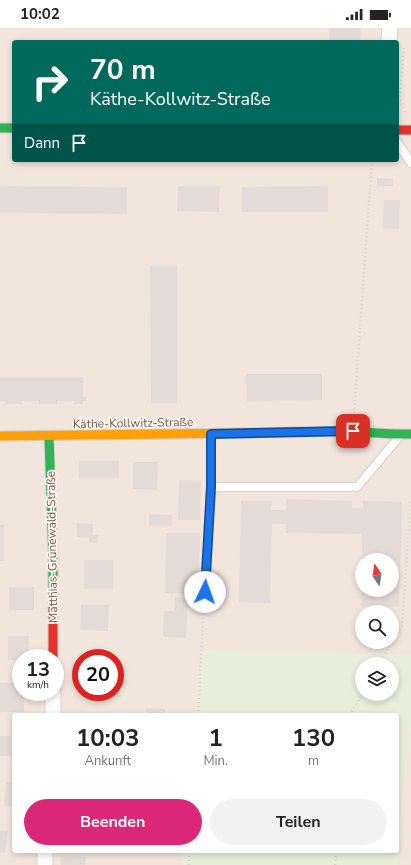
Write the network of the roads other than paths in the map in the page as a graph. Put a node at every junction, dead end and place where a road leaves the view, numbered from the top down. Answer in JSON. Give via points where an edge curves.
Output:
{"nodes":[{"id":1,"x":390,"y":28,"type":"edge"},
{"id":2,"x":395,"y":40,"type":"edge"},
{"id":3,"x":0,"y":128,"type":"edge"},
{"id":4,"x":12,"y":128,"type":"edge"},
{"id":5,"x":399,"y":130,"type":"edge"},
{"id":6,"x":411,"y":130,"type":"edge"},
{"id":7,"x":399,"y":145,"type":"edge"},
{"id":8,"x":411,"y":163,"type":"edge"},
{"id":9,"x":211,"y":434,"type":"junction"},
{"id":10,"x":411,"y":434,"type":"edge"},
{"id":11,"x":401,"y":435,"type":"junction"},
{"id":12,"x":0,"y":436,"type":"edge"},
{"id":13,"x":49,"y":436,"type":"junction"},
{"id":14,"x":211,"y":487,"type":"junction"},
{"id":15,"x":205,"y":592,"type":"road end"},
{"id":16,"x":53,"y":649,"type":"edge"},
{"id":17,"x":53,"y":701,"type":"edge"},
{"id":18,"x":53,"y":713,"type":"edge"},
{"id":19,"x":45,"y":853,"type":"edge"},
{"id":20,"x":45,"y":865,"type":"edge"}],
"edges":[{"from":1,"to":2,"type":"street"},
{"from":3,"to":4,"type":"street"},
{"from":5,"to":6,"type":"street"},
{"from":7,"to":8,"type":"lane"},
{"from":9,"to":11,"type":"street","name":"Käthe-Kollwitz-Straße","via":[[353,431]]},
{"from":9,"to":13,"type":"street","name":"Käthe-Kollwitz-Straße"},
{"from":9,"to":14,"type":"lane"},
{"from":10,"to":11,"type":"street","name":"Käthe-Kollwitz-Straße"},
{"from":11,"to":14,"type":"lane","via":[[357,487]]},
{"from":12,"to":13,"type":"street","name":"Käthe-Kollwitz-Straße"},
{"from":13,"to":16,"type":"street","name":"Matthias-Grünewald-Straße"},
{"from":14,"to":15,"type":"lane"},
{"from":17,"to":18,"type":"street"},
{"from":19,"to":20,"type":"street"}]}
